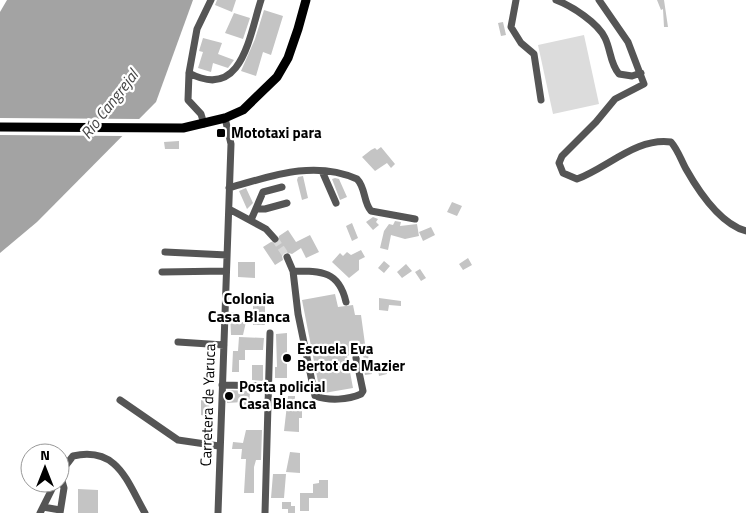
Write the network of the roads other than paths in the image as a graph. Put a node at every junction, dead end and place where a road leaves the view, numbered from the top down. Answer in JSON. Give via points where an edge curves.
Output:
{"nodes":[{"id":1,"x":211,"y":0,"type":"edge"},
{"id":2,"x":261,"y":0,"type":"edge"},
{"id":3,"x":306,"y":0,"type":"edge"},
{"id":4,"x":516,"y":0,"type":"edge"},
{"id":5,"x":556,"y":0,"type":"edge"},
{"id":6,"x":599,"y":0,"type":"edge"},
{"id":7,"x":190,"y":72,"type":"junction"},
{"id":8,"x":641,"y":73,"type":"junction"},
{"id":9,"x":541,"y":100,"type":"dead end"},
{"id":10,"x":225,"y":118,"type":"junction"},
{"id":11,"x":204,"y":124,"type":"junction"},
{"id":12,"x":0,"y":127,"type":"edge"},
{"id":13,"x":322,"y":171,"type":"junction"},
{"id":14,"x":282,"y":187,"type":"dead end"},
{"id":15,"x":229,"y":188,"type":"junction"},
{"id":16,"x":288,"y":203,"type":"dead end"},
{"id":17,"x":336,"y":203,"type":"dead end"},
{"id":18,"x":229,"y":209,"type":"junction"},
{"id":19,"x":257,"y":209,"type":"junction"},
{"id":20,"x":415,"y":219,"type":"dead end"},
{"id":21,"x":251,"y":220,"type":"junction"},
{"id":22,"x":746,"y":231,"type":"edge"},
{"id":23,"x":275,"y":239,"type":"tunnel mouth"},
{"id":24,"x":165,"y":252,"type":"dead end"},
{"id":25,"x":227,"y":255,"type":"junction"},
{"id":26,"x":287,"y":257,"type":"tunnel mouth"},
{"id":27,"x":226,"y":271,"type":"junction"},
{"id":28,"x":293,"y":271,"type":"junction"},
{"id":29,"x":162,"y":272,"type":"dead end"},
{"id":30,"x":346,"y":302,"type":"dead end"},
{"id":31,"x":270,"y":333,"type":"dead end"},
{"id":32,"x":178,"y":342,"type":"dead end"},
{"id":33,"x":224,"y":345,"type":"junction"},
{"id":34,"x":356,"y":358,"type":"dead end"},
{"id":35,"x":222,"y":385,"type":"junction"},
{"id":36,"x":268,"y":386,"type":"junction"},
{"id":37,"x":120,"y":400,"type":"dead end"},
{"id":38,"x":219,"y":446,"type":"junction"},
{"id":39,"x":70,"y":460,"type":"edge"},
{"id":40,"x":50,"y":493,"type":"edge"},
{"id":41,"x":63,"y":493,"type":"edge"},
{"id":42,"x":42,"y":510,"type":"edge"},
{"id":43,"x":60,"y":512,"type":"edge"},
{"id":44,"x":145,"y":513,"type":"edge"},
{"id":45,"x":218,"y":513,"type":"edge"},
{"id":46,"x":265,"y":513,"type":"edge"}],
"edges":[{"from":1,"to":7,"type":"street","via":[[197,29]]},
{"from":2,"to":7,"type":"street","via":[[236,69],[225,78],[204,81]]},
{"from":3,"to":10,"type":"main road","via":[[288,58],[277,76],[243,110]]},
{"from":4,"to":9,"type":"street","via":[[510,27],[534,54]]},
{"from":5,"to":8,"type":"street","via":[[602,32],[619,74],[632,76]]},
{"from":6,"to":8,"type":"street","via":[[628,42]]},
{"from":7,"to":11,"type":"street","via":[[188,100],[201,114]]},
{"from":8,"to":22,"type":"street","via":[[644,85],[615,99],[562,156],[563,174],[577,179],[631,150],[661,140],[671,142],[687,171],[723,218]]},
{"from":10,"to":11,"type":"main road"},
{"from":10,"to":15,"type":"street","name":"Carretera de Yaruca","via":[[231,144]]},
{"from":11,"to":12,"type":"main road","via":[[141,129]]},
{"from":13,"to":15,"type":"street","via":[[289,171]]},
{"from":13,"to":17,"type":"street"},
{"from":13,"to":20,"type":"street","via":[[358,179],[371,211]]},
{"from":14,"to":19,"type":"street","via":[[263,192]]},
{"from":15,"to":18,"type":"street","name":"Carretera de Yaruca"},
{"from":16,"to":19,"type":"street"},
{"from":18,"to":21,"type":"street"},
{"from":18,"to":25,"type":"street","name":"Carretera de Yaruca"},
{"from":19,"to":21,"type":"street"},
{"from":21,"to":23,"type":"street"},
{"from":24,"to":25,"type":"street"},
{"from":25,"to":27,"type":"street","name":"Carretera de Yaruca"},
{"from":26,"to":28,"type":"street"},
{"from":27,"to":29,"type":"street"},
{"from":27,"to":33,"type":"street","name":"Carretera de Yaruca"},
{"from":28,"to":30,"type":"street","via":[[329,275],[338,280]]},
{"from":28,"to":34,"type":"street","via":[[298,314],[315,396],[341,399],[362,394]]},
{"from":31,"to":36,"type":"street"},
{"from":32,"to":33,"type":"street"},
{"from":33,"to":35,"type":"street","name":"Carretera de Yaruca"},
{"from":35,"to":36,"type":"street"},
{"from":35,"to":38,"type":"street","name":"Carretera de Yaruca"},
{"from":36,"to":46,"type":"street"},
{"from":37,"to":38,"type":"street","via":[[178,440]]},
{"from":38,"to":45,"type":"street","name":"Carretera de Yaruca"},
{"from":39,"to":44,"type":"street","via":[[73,456],[88,453],[101,455],[122,472]]},
{"from":40,"to":42,"type":"street"},
{"from":41,"to":43,"type":"street"},
{"from":42,"to":43,"type":"street"}]}
